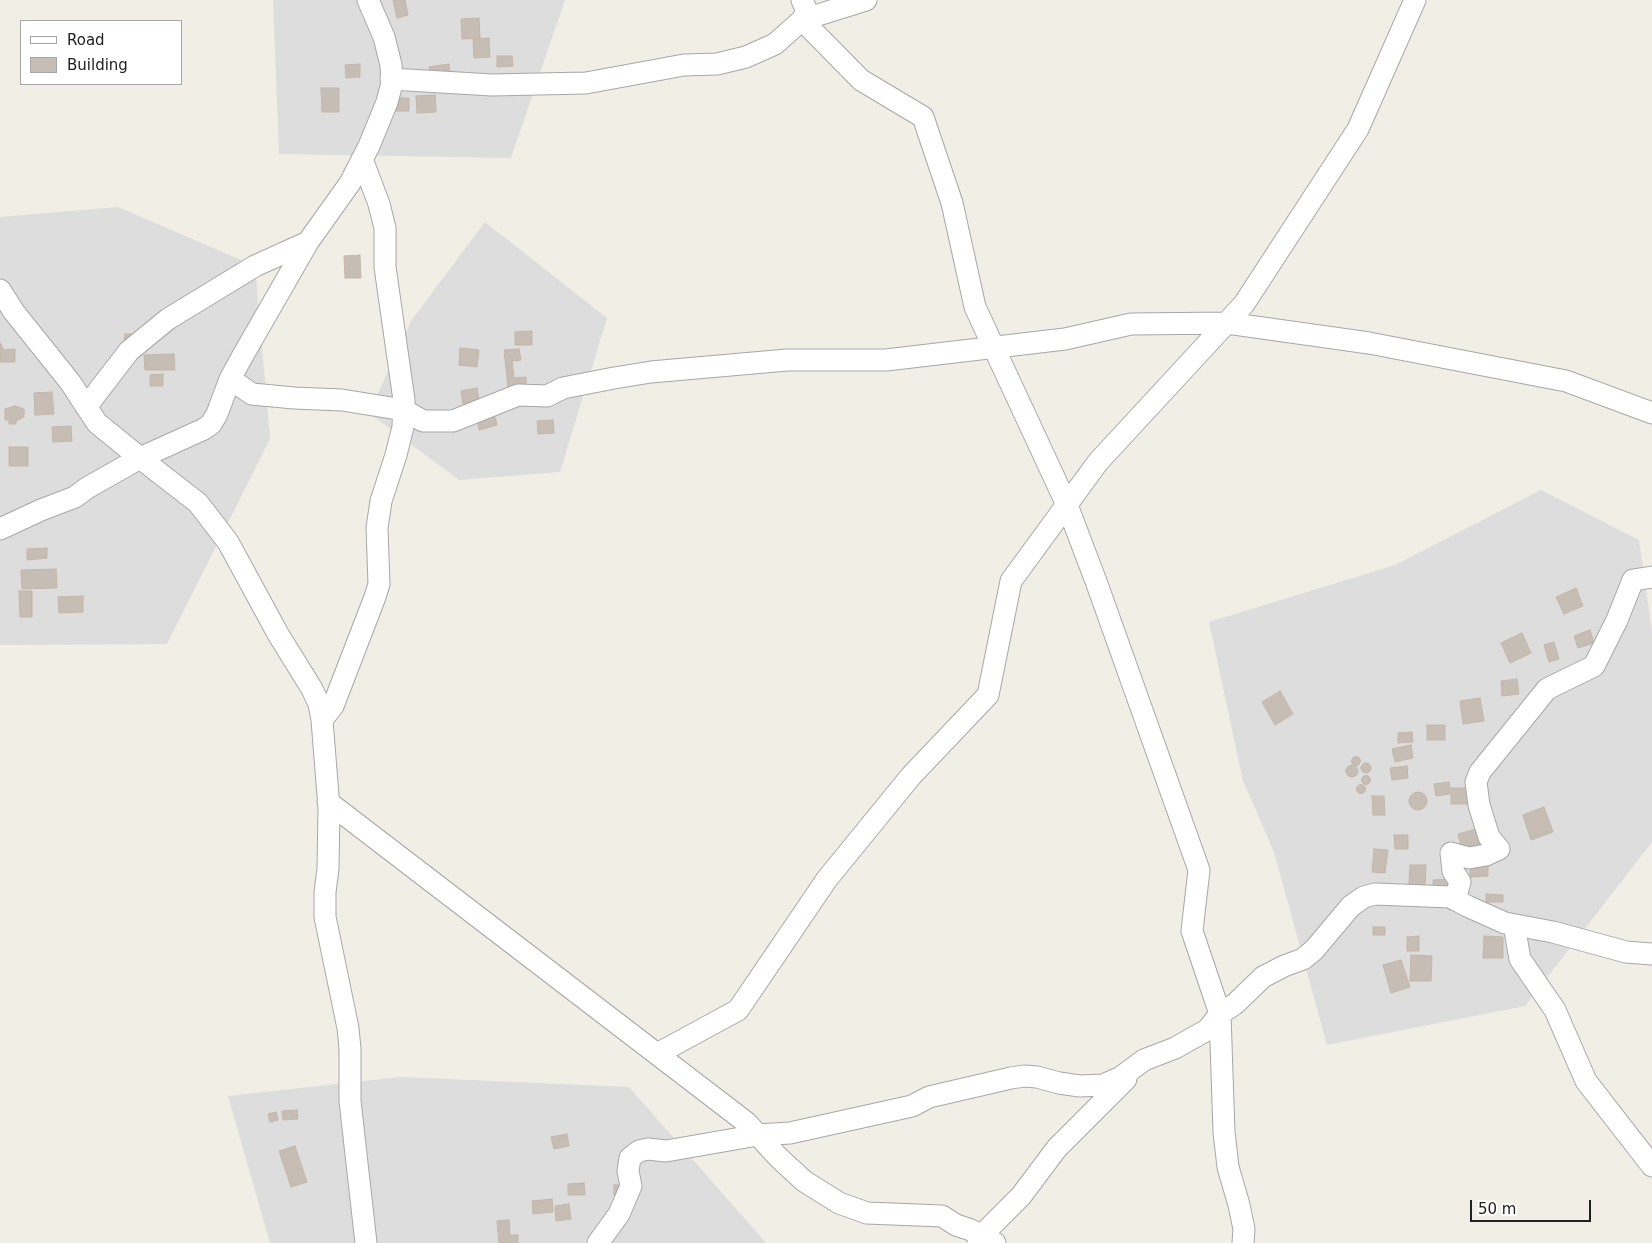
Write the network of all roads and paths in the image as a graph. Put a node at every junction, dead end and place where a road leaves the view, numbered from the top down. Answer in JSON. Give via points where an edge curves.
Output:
{"nodes":[{"id":1,"x":368,"y":0,"type":"edge"},
{"id":2,"x":866,"y":0,"type":"edge"},
{"id":3,"x":1415,"y":0,"type":"edge"},
{"id":4,"x":802,"y":10,"type":"edge"},
{"id":5,"x":391,"y":79,"type":"junction"},
{"id":6,"x":362,"y":159,"type":"junction"},
{"id":7,"x":308,"y":242,"type":"junction"},
{"id":8,"x":0,"y":290,"type":"edge"},
{"id":9,"x":7,"y":310,"type":"edge"},
{"id":10,"x":1227,"y":322,"type":"junction"},
{"id":11,"x":993,"y":346,"type":"junction"},
{"id":12,"x":230,"y":379,"type":"junction"},
{"id":13,"x":86,"y":407,"type":"junction"},
{"id":14,"x":404,"y":410,"type":"junction"},
{"id":15,"x":1652,"y":413,"type":"edge"},
{"id":16,"x":140,"y":458,"type":"junction"},
{"id":17,"x":1067,"y":505,"type":"junction"},
{"id":18,"x":0,"y":529,"type":"edge"},
{"id":19,"x":1652,"y":577,"type":"edge"},
{"id":20,"x":322,"y":720,"type":"junction"},
{"id":21,"x":328,"y":802,"type":"junction"},
{"id":22,"x":1455,"y":900,"type":"junction"},
{"id":23,"x":1514,"y":924,"type":"junction"},
{"id":24,"x":1652,"y":954,"type":"edge"},
{"id":25,"x":1220,"y":1014,"type":"junction"},
{"id":26,"x":657,"y":1054,"type":"junction"},
{"id":27,"x":1144,"y":1060,"type":"junction"},
{"id":28,"x":758,"y":1135,"type":"junction"},
{"id":29,"x":1652,"y":1166,"type":"edge"},
{"id":30,"x":985,"y":1241,"type":"edge"},
{"id":31,"x":366,"y":1243,"type":"edge"},
{"id":32,"x":598,"y":1243,"type":"edge"},
{"id":33,"x":1243,"y":1243,"type":"edge"}],
"edges":[{"from":1,"to":5,"type":"street","via":[[384,37]]},
{"from":2,"to":4,"type":"street"},
{"from":3,"to":10,"type":"street","via":[[1358,129],[1244,304]]},
{"from":4,"to":5,"type":"street","via":[[775,44],[746,57],[716,64],[684,65],[586,83],[492,85]]},
{"from":4,"to":11,"type":"street","via":[[860,80],[922,117],[952,203],[974,307]]},
{"from":5,"to":6,"type":"street","via":[[387,102]]},
{"from":6,"to":7,"type":"street","via":[[350,184]]},
{"from":6,"to":14,"type":"street","via":[[385,228],[385,267]]},
{"from":7,"to":12,"type":"street"},
{"from":7,"to":13,"type":"street","via":[[255,266],[168,319],[129,351]]},
{"from":8,"to":9,"type":"street"},
{"from":9,"to":13,"type":"street","via":[[70,382]]},
{"from":10,"to":11,"type":"street","via":[[1131,324],[1065,338]]},
{"from":10,"to":15,"type":"street","via":[[1369,343],[1566,380]]},
{"from":10,"to":17,"type":"street","via":[[1098,462]]},
{"from":11,"to":14,"type":"street","via":[[886,360],[787,360],[650,372],[563,388],[547,396],[518,395],[453,421],[423,421]]},
{"from":11,"to":17,"type":"street"},
{"from":12,"to":14,"type":"street","via":[[252,394],[342,400]]},
{"from":12,"to":16,"type":"street","via":[[211,424]]},
{"from":13,"to":16,"type":"street","via":[[97,422]]},
{"from":14,"to":20,"type":"street","via":[[396,455],[380,500],[377,528],[379,584],[333,706]]},
{"from":16,"to":18,"type":"street","via":[[74,497]]},
{"from":16,"to":20,"type":"street","via":[[198,503],[228,542],[312,689]]},
{"from":17,"to":25,"type":"street","via":[[1199,870],[1192,931]]},
{"from":17,"to":26,"type":"street","via":[[1011,580],[988,694],[911,776],[827,879],[738,1010]]},
{"from":19,"to":22,"type":"street","via":[[1633,580],[1594,666],[1547,689],[1480,772],[1476,782],[1479,805],[1489,838],[1499,849],[1469,858],[1451,853],[1453,871],[1460,882]]},
{"from":20,"to":21,"type":"street"},
{"from":21,"to":26,"type":"street"},
{"from":21,"to":31,"type":"street","via":[[325,917],[348,1028],[350,1101]]},
{"from":22,"to":23,"type":"street"},
{"from":22,"to":25,"type":"street","via":[[1376,894],[1364,897],[1351,906],[1303,959],[1263,977]]},
{"from":23,"to":24,"type":"street","via":[[1626,952]]},
{"from":23,"to":29,"type":"street","via":[[1520,958],[1555,1010],[1586,1081]]},
{"from":25,"to":27,"type":"street","via":[[1207,1030],[1176,1048]]},
{"from":25,"to":33,"type":"street","via":[[1224,1132],[1228,1167],[1244,1229]]},
{"from":26,"to":28,"type":"street"},
{"from":27,"to":28,"type":"street","via":[[1121,1077],[1103,1084],[1080,1086],[1037,1077],[1018,1077],[972,1086],[892,1111],[790,1133]]},
{"from":27,"to":30,"type":"street","via":[[1057,1148]]},
{"from":28,"to":30,"type":"street","via":[[804,1181],[839,1203],[867,1214],[942,1216]]},
{"from":28,"to":32,"type":"street","via":[[666,1151],[639,1151],[630,1158],[631,1186],[619,1214]]}]}
